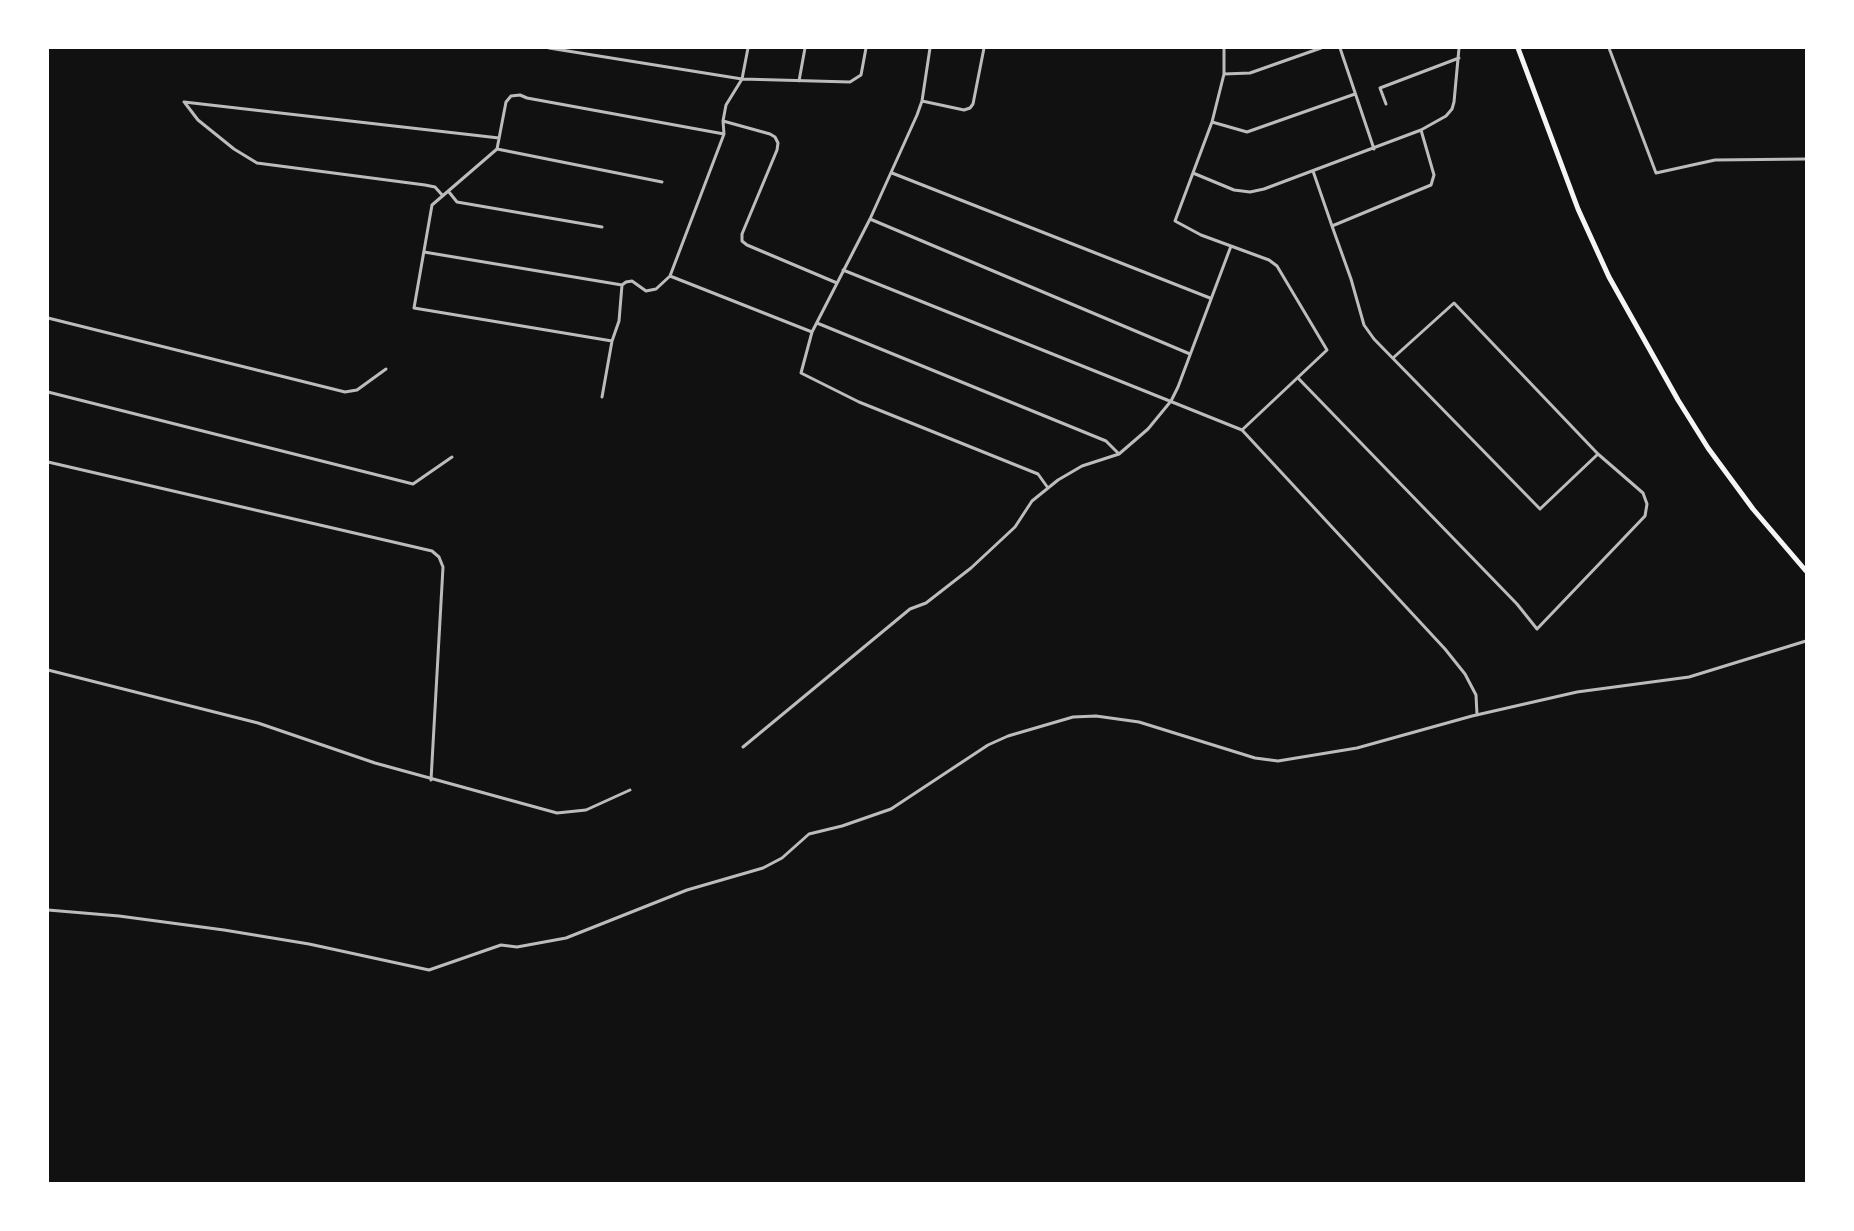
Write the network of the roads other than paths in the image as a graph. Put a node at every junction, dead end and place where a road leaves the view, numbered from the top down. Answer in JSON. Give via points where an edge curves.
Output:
{"nodes":[{"id":1,"x":549,"y":48,"type":"edge"},
{"id":2,"x":748,"y":48,"type":"edge"},
{"id":3,"x":806,"y":48,"type":"edge"},
{"id":4,"x":866,"y":48,"type":"edge"},
{"id":5,"x":930,"y":48,"type":"edge"},
{"id":6,"x":984,"y":48,"type":"edge"},
{"id":7,"x":1224,"y":48,"type":"edge"},
{"id":8,"x":1304,"y":48,"type":"edge"},
{"id":9,"x":1321,"y":48,"type":"edge"},
{"id":10,"x":1340,"y":48,"type":"edge"},
{"id":11,"x":1459,"y":48,"type":"edge"},
{"id":12,"x":1518,"y":48,"type":"edge"},
{"id":13,"x":1609,"y":48,"type":"edge"},
{"id":14,"x":568,"y":49,"type":"edge"},
{"id":15,"x":1306,"y":53,"type":"junction"},
{"id":16,"x":1459,"y":58,"type":"junction"},
{"id":17,"x":1224,"y":74,"type":"junction"},
{"id":18,"x":742,"y":80,"type":"junction"},
{"id":19,"x":799,"y":81,"type":"junction"},
{"id":20,"x":1355,"y":94,"type":"junction"},
{"id":21,"x":922,"y":102,"type":"junction"},
{"id":22,"x":1386,"y":104,"type":"dead end"},
{"id":23,"x":723,"y":121,"type":"junction"},
{"id":24,"x":1212,"y":122,"type":"junction"},
{"id":25,"x":1421,"y":130,"type":"junction"},
{"id":26,"x":724,"y":134,"type":"junction"},
{"id":27,"x":500,"y":138,"type":"junction"},
{"id":28,"x":497,"y":149,"type":"junction"},
{"id":29,"x":1374,"y":149,"type":"junction"},
{"id":30,"x":1806,"y":159,"type":"edge"},
{"id":31,"x":1313,"y":171,"type":"junction"},
{"id":32,"x":892,"y":172,"type":"junction"},
{"id":33,"x":1193,"y":174,"type":"junction"},
{"id":34,"x":662,"y":182,"type":"dead end"},
{"id":35,"x":449,"y":192,"type":"junction"},
{"id":36,"x":443,"y":196,"type":"junction"},
{"id":37,"x":870,"y":219,"type":"junction"},
{"id":38,"x":1332,"y":226,"type":"junction"},
{"id":39,"x":602,"y":228,"type":"dead end"},
{"id":40,"x":1231,"y":246,"type":"junction"},
{"id":41,"x":424,"y":252,"type":"junction"},
{"id":42,"x":843,"y":270,"type":"junction"},
{"id":43,"x":670,"y":276,"type":"junction"},
{"id":44,"x":837,"y":282,"type":"junction"},
{"id":45,"x":622,"y":285,"type":"junction"},
{"id":46,"x":1210,"y":298,"type":"junction"},
{"id":47,"x":48,"y":318,"type":"edge"},
{"id":48,"x":817,"y":323,"type":"junction"},
{"id":49,"x":812,"y":332,"type":"junction"},
{"id":50,"x":612,"y":341,"type":"junction"},
{"id":51,"x":1190,"y":354,"type":"junction"},
{"id":52,"x":1392,"y":358,"type":"junction"},
{"id":53,"x":386,"y":369,"type":"dead end"},
{"id":54,"x":1298,"y":378,"type":"junction"},
{"id":55,"x":48,"y":392,"type":"edge"},
{"id":56,"x":602,"y":397,"type":"dead end"},
{"id":57,"x":1171,"y":401,"type":"junction"},
{"id":58,"x":1242,"y":430,"type":"junction"},
{"id":59,"x":1119,"y":454,"type":"junction"},
{"id":60,"x":1598,"y":454,"type":"junction"},
{"id":61,"x":452,"y":456,"type":"dead end"},
{"id":62,"x":48,"y":462,"type":"edge"},
{"id":63,"x":1048,"y":488,"type":"junction"},
{"id":64,"x":1806,"y":571,"type":"edge"},
{"id":65,"x":1806,"y":641,"type":"edge"},
{"id":66,"x":48,"y":670,"type":"edge"},
{"id":67,"x":1477,"y":715,"type":"junction"},
{"id":68,"x":743,"y":747,"type":"dead end"},
{"id":69,"x":431,"y":780,"type":"junction"},
{"id":70,"x":630,"y":790,"type":"dead end"},
{"id":71,"x":48,"y":910,"type":"edge"}],
"edges":[{"from":1,"to":14,"type":"street"},
{"from":2,"to":18,"type":"street"},
{"from":3,"to":19,"type":"street"},
{"from":4,"to":19,"type":"street","via":[[863,70],[855,80]]},
{"from":5,"to":21,"type":"street"},
{"from":6,"to":21,"type":"street","via":[[970,108],[964,110]]},
{"from":7,"to":17,"type":"street"},
{"from":8,"to":15,"type":"street"},
{"from":9,"to":15,"type":"street"},
{"from":10,"to":20,"type":"street"},
{"from":11,"to":16,"type":"street"},
{"from":12,"to":64,"type":"main road","via":[[1578,209],[1609,277],[1708,448],[1753,509]]},
{"from":13,"to":30,"type":"street","via":[[1656,173],[1715,160]]},
{"from":14,"to":18,"type":"street"},
{"from":15,"to":17,"type":"street","via":[[1250,73]]},
{"from":16,"to":22,"type":"street","via":[[1380,88]]},
{"from":16,"to":25,"type":"street","via":[[1452,109]]},
{"from":17,"to":24,"type":"street"},
{"from":18,"to":19,"type":"street"},
{"from":18,"to":23,"type":"street","via":[[726,105]]},
{"from":20,"to":24,"type":"street","via":[[1247,132]]},
{"from":20,"to":29,"type":"street"},
{"from":21,"to":32,"type":"street"},
{"from":23,"to":26,"type":"street"},
{"from":23,"to":44,"type":"street","via":[[770,134],[778,143],[742,240],[747,245]]},
{"from":24,"to":33,"type":"street"},
{"from":25,"to":29,"type":"street"},
{"from":25,"to":38,"type":"street","via":[[1434,175],[1431,185]]},
{"from":26,"to":27,"type":"street","via":[[520,95],[511,96],[506,102]]},
{"from":26,"to":43,"type":"street"},
{"from":27,"to":28,"type":"street"},
{"from":27,"to":36,"type":"street","via":[[184,102],[198,120],[257,164],[425,184],[435,187]]},
{"from":28,"to":34,"type":"street"},
{"from":28,"to":35,"type":"street"},
{"from":29,"to":31,"type":"street"},
{"from":31,"to":33,"type":"street","via":[[1250,192],[1234,190]]},
{"from":31,"to":38,"type":"street"},
{"from":32,"to":37,"type":"street"},
{"from":32,"to":46,"type":"street"},
{"from":33,"to":40,"type":"street","via":[[1174,221]]},
{"from":35,"to":36,"type":"street"},
{"from":35,"to":39,"type":"street","via":[[457,202]]},
{"from":36,"to":41,"type":"street","via":[[432,205]]},
{"from":37,"to":42,"type":"street"},
{"from":37,"to":51,"type":"street"},
{"from":38,"to":52,"type":"street","via":[[1364,325]]},
{"from":40,"to":46,"type":"street"},
{"from":40,"to":54,"type":"street","via":[[1277,266],[1327,350]]},
{"from":41,"to":45,"type":"street"},
{"from":41,"to":50,"type":"street","via":[[414,308]]},
{"from":42,"to":44,"type":"street"},
{"from":42,"to":57,"type":"street"},
{"from":43,"to":45,"type":"street","via":[[656,289],[646,291],[632,281]]},
{"from":43,"to":49,"type":"street"},
{"from":44,"to":48,"type":"street"},
{"from":45,"to":50,"type":"street","via":[[619,322]]},
{"from":46,"to":51,"type":"street"},
{"from":47,"to":53,"type":"street","via":[[345,392],[357,390]]},
{"from":48,"to":49,"type":"street"},
{"from":48,"to":59,"type":"street","via":[[1106,442]]},
{"from":49,"to":63,"type":"street","via":[[801,373],[859,402],[1038,474]]},
{"from":50,"to":56,"type":"street"},
{"from":51,"to":57,"type":"street"},
{"from":52,"to":60,"type":"street","via":[[1540,509]]},
{"from":52,"to":60,"type":"street","via":[[1454,302]]},
{"from":54,"to":58,"type":"street"},
{"from":54,"to":60,"type":"street","via":[[1517,604],[1536,630],[1645,516],[1647,504],[1643,493]]},
{"from":55,"to":61,"type":"street","via":[[413,484]]},
{"from":57,"to":58,"type":"street"},
{"from":57,"to":59,"type":"street","via":[[1148,429]]},
{"from":58,"to":67,"type":"street","via":[[1445,649],[1465,674],[1476,695]]},
{"from":59,"to":63,"type":"street","via":[[1082,466]]},
{"from":62,"to":69,"type":"street","via":[[432,551],[443,567]]},
{"from":63,"to":68,"type":"street","via":[[1032,501],[1015,528],[971,568],[910,610]]},
{"from":65,"to":67,"type":"street","via":[[1689,677],[1578,692]]},
{"from":66,"to":69,"type":"street","via":[[258,723]]},
{"from":67,"to":71,"type":"street","via":[[1357,748],[1278,761],[1255,758],[1139,722],[1096,716],[1074,718],[1008,736],[988,745],[891,809],[809,834],[782,858],[763,868],[678,893],[566,938],[517,947],[501,945],[429,970],[309,944],[224,930]]},
{"from":69,"to":70,"type":"street","via":[[557,814],[586,810]]}]}
